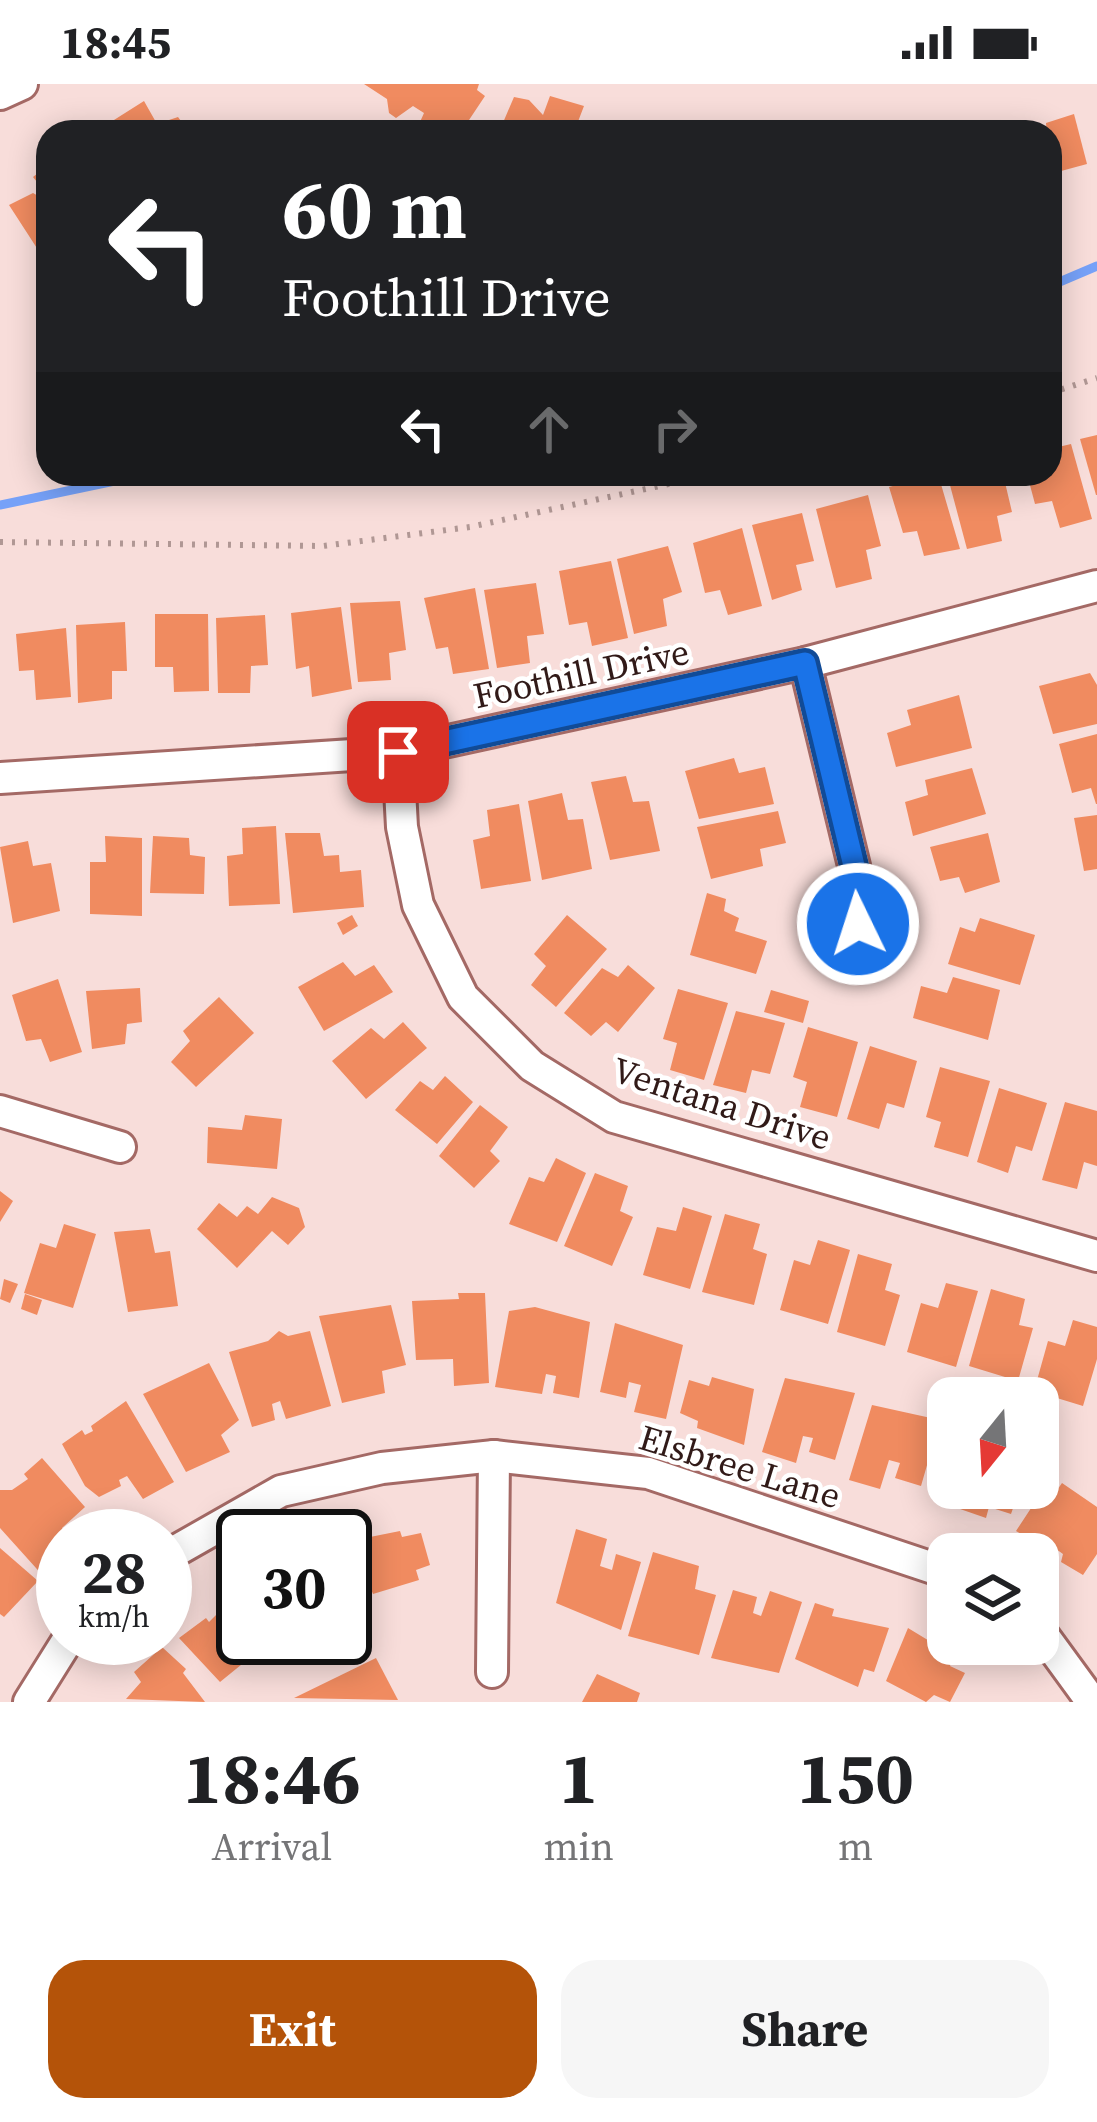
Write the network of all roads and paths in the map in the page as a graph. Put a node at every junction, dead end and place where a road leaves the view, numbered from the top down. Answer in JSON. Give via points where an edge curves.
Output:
{"nodes":[{"id":1,"x":22,"y":84,"type":"edge"},
{"id":2,"x":0,"y":94,"type":"edge"},
{"id":3,"x":1097,"y":378,"type":"edge"},
{"id":4,"x":1062,"y":389,"type":"edge"},
{"id":5,"x":660,"y":486,"type":"edge"},
{"id":6,"x":0,"y":542,"type":"edge"},
{"id":7,"x":1097,"y":586,"type":"edge"},
{"id":8,"x":805,"y":663,"type":"junction"},
{"id":9,"x":398,"y":752,"type":"junction"},
{"id":10,"x":0,"y":778,"type":"edge"},
{"id":11,"x":858,"y":924,"type":"dead end"},
{"id":12,"x":0,"y":1111,"type":"edge"},
{"id":13,"x":120,"y":1147,"type":"dead end"},
{"id":14,"x":1097,"y":1256,"type":"edge"},
{"id":15,"x":494,"y":1456,"type":"junction"},
{"id":16,"x":192,"y":1542,"type":"edge"},
{"id":17,"x":927,"y":1566,"type":"edge"},
{"id":18,"x":1059,"y":1664,"type":"edge"},
{"id":19,"x":52,"y":1665,"type":"edge"},
{"id":20,"x":492,"y":1672,"type":"dead end"},
{"id":21,"x":1078,"y":1697,"type":"edge"},
{"id":22,"x":29,"y":1702,"type":"edge"}],
"edges":[{"from":1,"to":2,"type":"street"},
{"from":3,"to":4,"type":"path"},
{"from":5,"to":6,"type":"path","via":[[470,527],[322,546]]},
{"from":7,"to":8,"type":"street","name":"Foothill Drive"},
{"from":8,"to":9,"type":"street","name":"Foothill Drive"},
{"from":8,"to":11,"type":"street","via":[[856,874]]},
{"from":9,"to":10,"type":"street","name":"Foothill Drive"},
{"from":9,"to":14,"type":"street","name":"Ventana Drive","via":[[418,905],[463,998],[532,1066],[614,1117]]},
{"from":12,"to":13,"type":"street"},
{"from":15,"to":16,"type":"street","name":"Elsbree Lane","via":[[382,1468],[281,1491]]},
{"from":15,"to":17,"type":"street","name":"Elsbree Lane","via":[[648,1473]]},
{"from":15,"to":20,"type":"street"},
{"from":18,"to":21,"type":"street"},
{"from":19,"to":22,"type":"street"}]}
